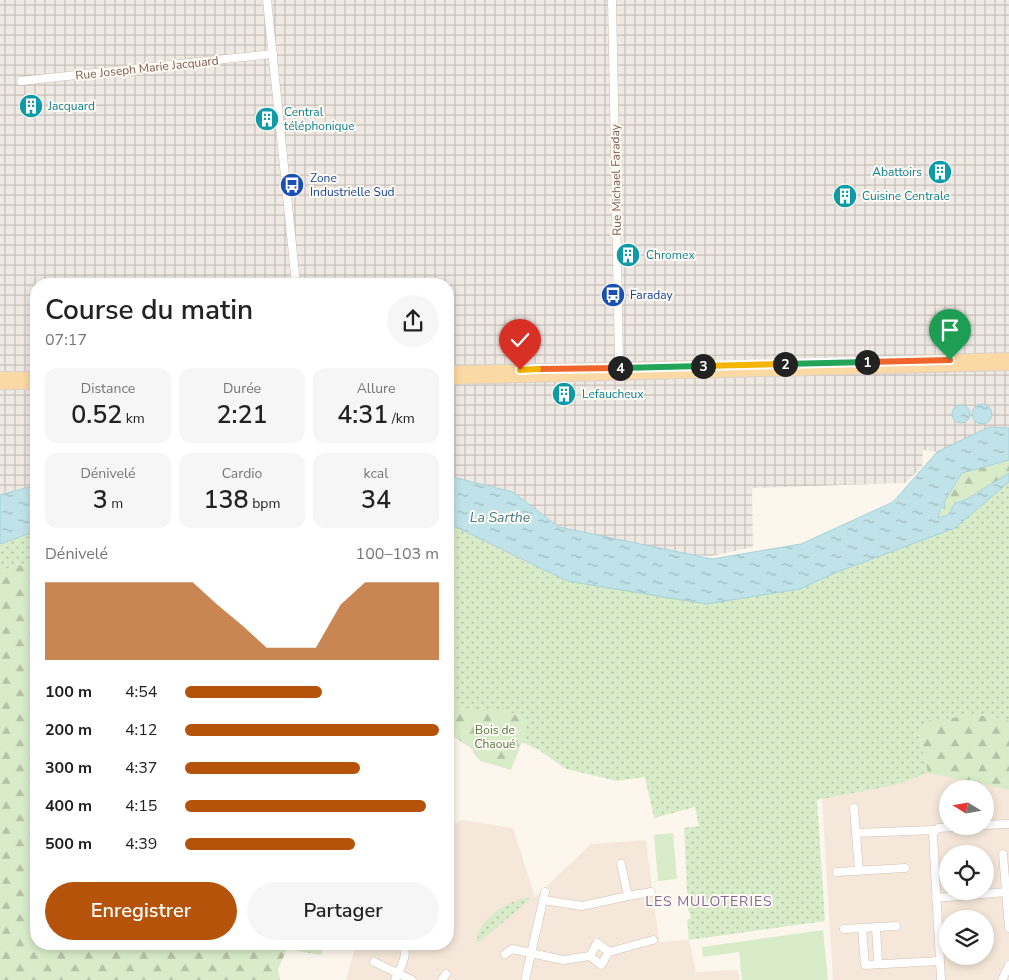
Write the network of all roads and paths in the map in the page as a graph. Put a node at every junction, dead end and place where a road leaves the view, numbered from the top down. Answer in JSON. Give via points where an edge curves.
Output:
{"nodes":[{"id":1,"x":267,"y":0,"type":"edge"},
{"id":2,"x":612,"y":0,"type":"edge"},
{"id":3,"x":273,"y":54,"type":"junction"},
{"id":4,"x":21,"y":81,"type":"dead end"},
{"id":5,"x":295,"y":278,"type":"edge"},
{"id":6,"x":1009,"y":358,"type":"edge"},
{"id":7,"x":620,"y":361,"type":"dead end"},
{"id":8,"x":1009,"y":366,"type":"edge"},
{"id":9,"x":454,"y":371,"type":"edge"},
{"id":10,"x":0,"y":377,"type":"edge"},
{"id":11,"x":30,"y":377,"type":"edge"},
{"id":12,"x":454,"y":379,"type":"edge"},
{"id":13,"x":0,"y":384,"type":"edge"},
{"id":14,"x":30,"y":384,"type":"edge"},
{"id":15,"x":854,"y":808,"type":"dead end"},
{"id":16,"x":1009,"y":824,"type":"edge"},
{"id":17,"x":994,"y":825,"type":"edge"},
{"id":18,"x":939,"y":829,"type":"edge"},
{"id":19,"x":934,"y":830,"type":"junction"},
{"id":20,"x":856,"y":833,"type":"junction"},
{"id":21,"x":1003,"y":854,"type":"dead end"},
{"id":22,"x":621,"y":864,"type":"dead end"},
{"id":23,"x":905,"y":868,"type":"dead end"},
{"id":24,"x":859,"y":871,"type":"junction"},
{"id":25,"x":837,"y":872,"type":"dead end"},
{"id":26,"x":650,"y":892,"type":"dead end"},
{"id":27,"x":1006,"y":892,"type":"junction"},
{"id":28,"x":628,"y":896,"type":"junction"},
{"id":29,"x":936,"y":898,"type":"junction"},
{"id":30,"x":896,"y":926,"type":"dead end"},
{"id":31,"x":876,"y":927,"type":"junction"},
{"id":32,"x":862,"y":928,"type":"junction"},
{"id":33,"x":1009,"y":928,"type":"edge"},
{"id":34,"x":844,"y":929,"type":"dead end"},
{"id":35,"x":653,"y":940,"type":"dead end"},
{"id":36,"x":939,"y":944,"type":"edge"},
{"id":37,"x":404,"y":950,"type":"edge"},
{"id":38,"x":609,"y":952,"type":"junction"},
{"id":39,"x":531,"y":953,"type":"junction"},
{"id":40,"x":504,"y":954,"type":"dead end"},
{"id":41,"x":590,"y":956,"type":"junction"},
{"id":42,"x":939,"y":960,"type":"edge"},
{"id":43,"x":374,"y":962,"type":"dead end"},
{"id":44,"x":878,"y":964,"type":"junction"},
{"id":45,"x":940,"y":965,"type":"edge"},
{"id":46,"x":1008,"y":969,"type":"edge"},
{"id":47,"x":396,"y":977,"type":"edge"},
{"id":48,"x":412,"y":980,"type":"edge"},
{"id":49,"x":525,"y":980,"type":"edge"},
{"id":50,"x":941,"y":980,"type":"edge"},
{"id":51,"x":1002,"y":980,"type":"edge"}],
"edges":[{"from":1,"to":3,"type":"street"},
{"from":2,"to":7,"type":"street","name":"Rue Michael Faraday"},
{"from":3,"to":4,"type":"street","name":"Rue Joseph Marie Jacquard"},
{"from":3,"to":5,"type":"street"},
{"from":6,"to":9,"type":"main road"},
{"from":8,"to":12,"type":"main road"},
{"from":10,"to":11,"type":"main road"},
{"from":13,"to":14,"type":"main road"},
{"from":15,"to":20,"type":"street"},
{"from":16,"to":17,"type":"street"},
{"from":18,"to":19,"type":"street"},
{"from":19,"to":20,"type":"street"},
{"from":19,"to":29,"type":"street"},
{"from":20,"to":24,"type":"street"},
{"from":21,"to":27,"type":"street"},
{"from":22,"to":28,"type":"street"},
{"from":23,"to":24,"type":"street"},
{"from":24,"to":25,"type":"street"},
{"from":26,"to":28,"type":"street"},
{"from":27,"to":29,"type":"street"},
{"from":27,"to":33,"type":"street"},
{"from":28,"to":39,"type":"street","via":[[582,906],[544,896]]},
{"from":29,"to":36,"type":"street"},
{"from":30,"to":31,"type":"street"},
{"from":31,"to":32,"type":"street"},
{"from":31,"to":44,"type":"street"},
{"from":32,"to":34,"type":"street"},
{"from":32,"to":44,"type":"street","via":[[865,965]]},
{"from":35,"to":38,"type":"street"},
{"from":37,"to":47,"type":"street"},
{"from":38,"to":41,"type":"street","via":[[601,965]]},
{"from":38,"to":41,"type":"street","via":[[597,943]]},
{"from":39,"to":40,"type":"street","via":[[512,949]]},
{"from":39,"to":41,"type":"street","via":[[563,960]]},
{"from":39,"to":49,"type":"street"},
{"from":42,"to":44,"type":"street"},
{"from":43,"to":47,"type":"street"},
{"from":45,"to":50,"type":"street"},
{"from":46,"to":51,"type":"street"},
{"from":47,"to":48,"type":"street"}]}
